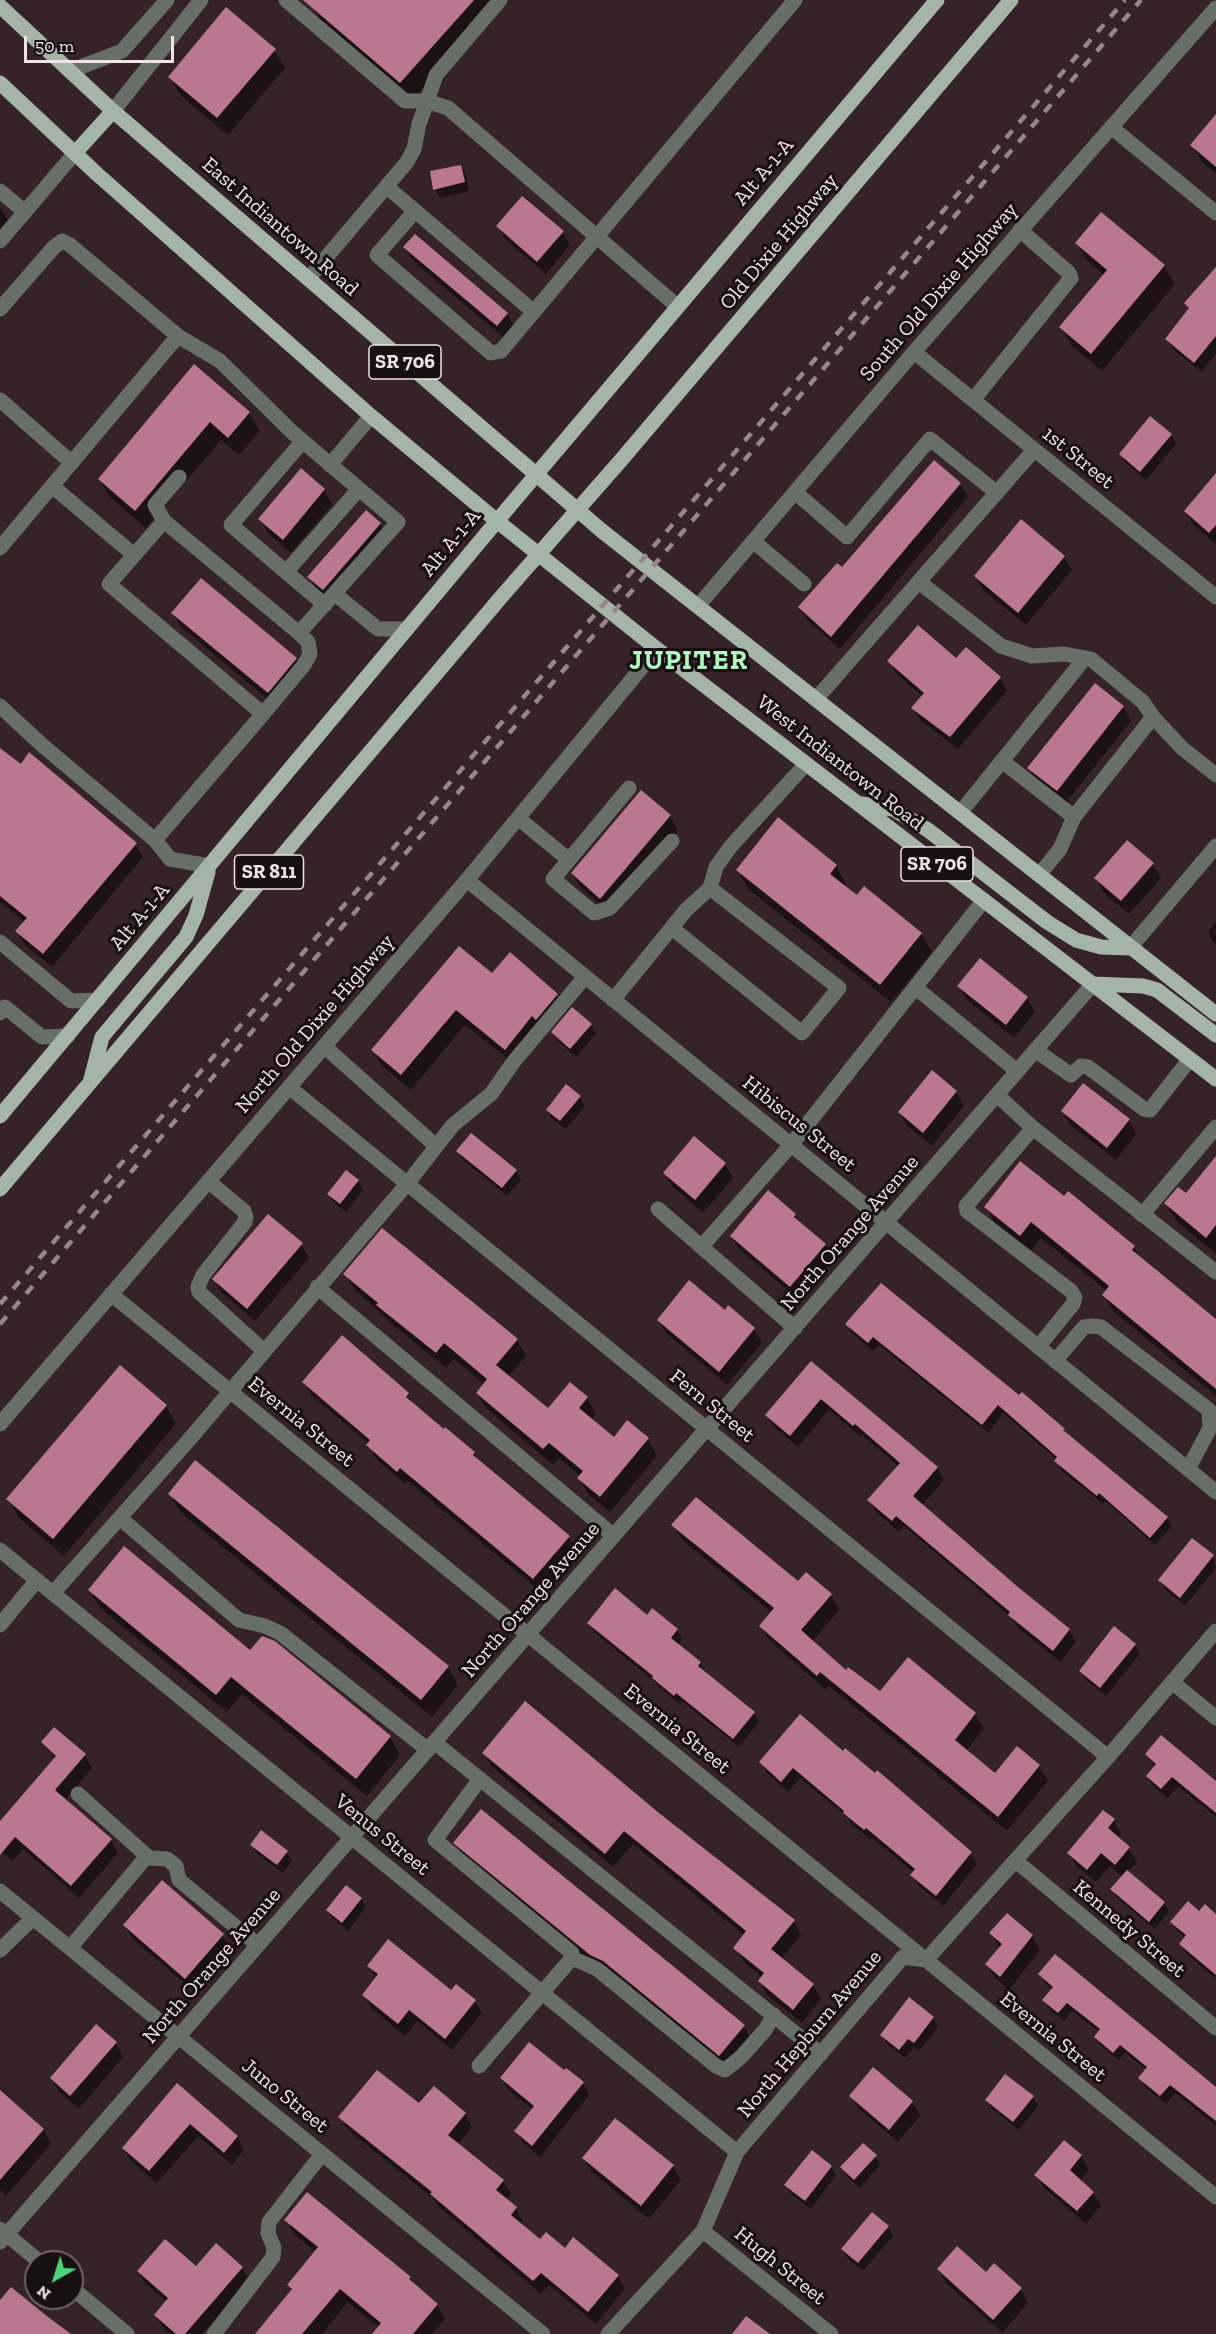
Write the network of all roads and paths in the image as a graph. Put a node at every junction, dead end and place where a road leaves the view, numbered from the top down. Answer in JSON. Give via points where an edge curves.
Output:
{"nodes":[{"id":1,"x":167,"y":0,"type":"edge"},
{"id":2,"x":201,"y":0,"type":"edge"},
{"id":3,"x":286,"y":0,"type":"edge"},
{"id":4,"x":500,"y":0,"type":"edge"},
{"id":5,"x":795,"y":0,"type":"edge"},
{"id":6,"x":937,"y":0,"type":"edge"},
{"id":7,"x":1011,"y":0,"type":"edge"},
{"id":8,"x":0,"y":6,"type":"edge"},
{"id":9,"x":1216,"y":8,"type":"edge"},
{"id":10,"x":70,"y":71,"type":"junction"},
{"id":11,"x":0,"y":83,"type":"edge"},
{"id":12,"x":426,"y":101,"type":"junction"},
{"id":13,"x":112,"y":111,"type":"junction"},
{"id":14,"x":1111,"y":127,"type":"junction"},
{"id":15,"x":75,"y":153,"type":"junction"},
{"id":16,"x":387,"y":187,"type":"junction"},
{"id":17,"x":0,"y":191,"type":"edge"},
{"id":18,"x":415,"y":211,"type":"junction"},
{"id":19,"x":25,"y":212,"type":"junction"},
{"id":20,"x":1216,"y":213,"type":"edge"},
{"id":21,"x":1020,"y":231,"type":"junction"},
{"id":22,"x":597,"y":237,"type":"junction"},
{"id":23,"x":0,"y":241,"type":"edge"},
{"id":24,"x":309,"y":279,"type":"junction"},
{"id":25,"x":677,"y":306,"type":"junction"},
{"id":26,"x":0,"y":309,"type":"edge"},
{"id":27,"x":534,"y":312,"type":"junction"},
{"id":28,"x":178,"y":336,"type":"junction"},
{"id":29,"x":914,"y":352,"type":"junction"},
{"id":30,"x":0,"y":400,"type":"edge"},
{"id":31,"x":973,"y":400,"type":"junction"},
{"id":32,"x":371,"y":416,"type":"junction"},
{"id":33,"x":303,"y":442,"type":"junction"},
{"id":34,"x":1034,"y":450,"type":"junction"},
{"id":35,"x":72,"y":463,"type":"junction"},
{"id":36,"x":330,"y":465,"type":"junction"},
{"id":37,"x":536,"y":475,"type":"junction"},
{"id":38,"x":179,"y":477,"type":"dead end"},
{"id":39,"x":52,"y":486,"type":"junction"},
{"id":40,"x":358,"y":489,"type":"junction"},
{"id":41,"x":795,"y":492,"type":"junction"},
{"id":42,"x":997,"y":493,"type":"junction"},
{"id":43,"x":578,"y":510,"type":"junction"},
{"id":44,"x":164,"y":521,"type":"junction"},
{"id":45,"x":497,"y":521,"type":"junction"},
{"id":46,"x":753,"y":541,"type":"junction"},
{"id":47,"x":0,"y":548,"type":"edge"},
{"id":48,"x":134,"y":555,"type":"junction"},
{"id":49,"x":539,"y":555,"type":"junction"},
{"id":50,"x":286,"y":572,"type":"junction"},
{"id":51,"x":919,"y":582,"type":"junction"},
{"id":52,"x":804,"y":584,"type":"dead end"},
{"id":53,"x":335,"y":594,"type":"junction"},
{"id":54,"x":1216,"y":597,"type":"edge"},
{"id":55,"x":325,"y":606,"type":"junction"},
{"id":56,"x":698,"y":606,"type":"junction"},
{"id":57,"x":407,"y":629,"type":"junction"},
{"id":58,"x":300,"y":633,"type":"junction"},
{"id":59,"x":657,"y":649,"type":"junction"},
{"id":60,"x":1085,"y":658,"type":"junction"},
{"id":61,"x":816,"y":699,"type":"junction"},
{"id":62,"x":0,"y":706,"type":"edge"},
{"id":63,"x":263,"y":714,"type":"junction"},
{"id":64,"x":1153,"y":717,"type":"junction"},
{"id":65,"x":1002,"y":761,"type":"junction"},
{"id":66,"x":806,"y":764,"type":"junction"},
{"id":67,"x":1216,"y":775,"type":"edge"},
{"id":68,"x":629,"y":789,"type":"dead end"},
{"id":69,"x":859,"y":804,"type":"junction"},
{"id":70,"x":960,"y":813,"type":"junction"},
{"id":71,"x":1074,"y":817,"type":"junction"},
{"id":72,"x":518,"y":818,"type":"junction"},
{"id":73,"x":155,"y":840,"type":"junction"},
{"id":74,"x":672,"y":841,"type":"dead end"},
{"id":75,"x":1216,"y":846,"type":"edge"},
{"id":76,"x":569,"y":860,"type":"junction"},
{"id":77,"x":209,"y":867,"type":"junction"},
{"id":78,"x":1039,"y":875,"type":"junction"},
{"id":79,"x":467,"y":880,"type":"junction"},
{"id":80,"x":710,"y":888,"type":"junction"},
{"id":81,"x":984,"y":900,"type":"junction"},
{"id":82,"x":672,"y":928,"type":"junction"},
{"id":83,"x":0,"y":942,"type":"edge"},
{"id":84,"x":1130,"y":948,"type":"junction"},
{"id":85,"x":585,"y":976,"type":"junction"},
{"id":86,"x":1093,"y":984,"type":"junction"},
{"id":87,"x":916,"y":988,"type":"junction"},
{"id":88,"x":98,"y":1000,"type":"junction"},
{"id":89,"x":614,"y":1000,"type":"junction"},
{"id":90,"x":0,"y":1013,"type":"edge"},
{"id":91,"x":1216,"y":1014,"type":"edge"},
{"id":92,"x":1216,"y":1035,"type":"edge"},
{"id":93,"x":68,"y":1036,"type":"junction"},
{"id":94,"x":324,"y":1046,"type":"junction"},
{"id":95,"x":1035,"y":1050,"type":"junction"},
{"id":96,"x":1190,"y":1059,"type":"junction"},
{"id":97,"x":1017,"y":1071,"type":"junction"},
{"id":98,"x":1216,"y":1079,"type":"edge"},
{"id":99,"x":90,"y":1083,"type":"junction"},
{"id":100,"x":289,"y":1087,"type":"junction"},
{"id":101,"x":997,"y":1095,"type":"junction"},
{"id":102,"x":2,"y":1110,"type":"edge"},
{"id":103,"x":1216,"y":1127,"type":"edge"},
{"id":104,"x":1033,"y":1128,"type":"junction"},
{"id":105,"x":791,"y":1145,"type":"junction"},
{"id":106,"x":436,"y":1146,"type":"junction"},
{"id":107,"x":208,"y":1181,"type":"junction"},
{"id":108,"x":407,"y":1184,"type":"junction"},
{"id":109,"x":0,"y":1190,"type":"edge"},
{"id":110,"x":658,"y":1209,"type":"dead end"},
{"id":111,"x":1142,"y":1215,"type":"junction"},
{"id":112,"x":886,"y":1223,"type":"junction"},
{"id":113,"x":702,"y":1246,"type":"junction"},
{"id":114,"x":1216,"y":1272,"type":"edge"},
{"id":115,"x":317,"y":1287,"type":"junction"},
{"id":116,"x":111,"y":1294,"type":"junction"},
{"id":117,"x":795,"y":1328,"type":"junction"},
{"id":118,"x":1038,"y":1347,"type":"junction"},
{"id":119,"x":264,"y":1351,"type":"junction"},
{"id":120,"x":1055,"y":1361,"type":"junction"},
{"id":121,"x":230,"y":1391,"type":"junction"},
{"id":122,"x":0,"y":1424,"type":"edge"},
{"id":123,"x":707,"y":1429,"type":"junction"},
{"id":124,"x":1188,"y":1469,"type":"junction"},
{"id":125,"x":1216,"y":1492,"type":"edge"},
{"id":126,"x":120,"y":1518,"type":"junction"},
{"id":127,"x":614,"y":1536,"type":"junction"},
{"id":128,"x":0,"y":1550,"type":"edge"},
{"id":129,"x":37,"y":1580,"type":"junction"},
{"id":130,"x":53,"y":1593,"type":"junction"},
{"id":131,"x":0,"y":1624,"type":"edge"},
{"id":132,"x":1216,"y":1631,"type":"edge"},
{"id":133,"x":528,"y":1635,"type":"junction"},
{"id":134,"x":1172,"y":1682,"type":"junction"},
{"id":135,"x":1216,"y":1718,"type":"edge"},
{"id":136,"x":431,"y":1746,"type":"junction"},
{"id":137,"x":1108,"y":1757,"type":"junction"},
{"id":138,"x":480,"y":1779,"type":"junction"},
{"id":139,"x":78,"y":1794,"type":"dead end"},
{"id":140,"x":352,"y":1837,"type":"junction"},
{"id":141,"x":147,"y":1856,"type":"junction"},
{"id":142,"x":1016,"y":1861,"type":"junction"},
{"id":143,"x":0,"y":1891,"type":"edge"},
{"id":144,"x":33,"y":1918,"type":"junction"},
{"id":145,"x":258,"y":1945,"type":"junction"},
{"id":146,"x":70,"y":1948,"type":"junction"},
{"id":147,"x":0,"y":1950,"type":"edge"},
{"id":148,"x":572,"y":1958,"type":"junction"},
{"id":149,"x":926,"y":1960,"type":"junction"},
{"id":150,"x":541,"y":1992,"type":"junction"},
{"id":151,"x":774,"y":2015,"type":"junction"},
{"id":152,"x":1216,"y":2028,"type":"edge"},
{"id":153,"x":179,"y":2037,"type":"junction"},
{"id":154,"x":821,"y":2054,"type":"junction"},
{"id":155,"x":479,"y":2066,"type":"dead end"},
{"id":156,"x":737,"y":2152,"type":"junction"},
{"id":157,"x":322,"y":2154,"type":"junction"},
{"id":158,"x":1216,"y":2197,"type":"edge"},
{"id":159,"x":704,"y":2231,"type":"junction"},
{"id":160,"x":2,"y":2235,"type":"edge"},
{"id":161,"x":24,"y":2251,"type":"edge"},
{"id":162,"x":84,"y":2298,"type":"edge"},
{"id":163,"x":127,"y":2334,"type":"edge"},
{"id":164,"x":214,"y":2334,"type":"edge"},
{"id":165,"x":543,"y":2334,"type":"edge"},
{"id":166,"x":608,"y":2334,"type":"edge"},
{"id":167,"x":831,"y":2334,"type":"edge"}],
"edges":[{"from":1,"to":10,"type":"street","via":[[122,51]]},
{"from":2,"to":13,"type":"street"},
{"from":3,"to":12,"type":"street","via":[[405,101]]},
{"from":4,"to":12,"type":"street","via":[[436,75]]},
{"from":5,"to":22,"type":"street"},
{"from":6,"to":25,"type":"main road","name":"Alt A-1-A","number":"SR 811"},
{"from":7,"to":43,"type":"main road","name":"Old Dixie Highway","number":"SR 811"},
{"from":8,"to":10,"type":"main road","name":"East Indiantown Road","number":"SR 706"},
{"from":9,"to":14,"type":"street","name":"South Old Dixie Highway"},
{"from":10,"to":13,"type":"main road","name":"East Indiantown Road","number":"SR 706"},
{"from":11,"to":15,"type":"main road","number":"SR 706"},
{"from":12,"to":16,"type":"street","via":[[414,148]]},
{"from":12,"to":22,"type":"street","via":[[448,108]]},
{"from":13,"to":15,"type":"main road"},
{"from":13,"to":24,"type":"main road","name":"East Indiantown Road","number":"SR 706"},
{"from":14,"to":20,"type":"street"},
{"from":14,"to":21,"type":"street","name":"South Old Dixie Highway"},
{"from":15,"to":19,"type":"street"},
{"from":15,"to":32,"type":"main road","number":"SR 706"},
{"from":16,"to":18,"type":"street"},
{"from":16,"to":24,"type":"street"},
{"from":17,"to":19,"type":"street"},
{"from":18,"to":27,"type":"street"},
{"from":18,"to":27,"type":"street","via":[[376,255],[491,353],[501,351]]},
{"from":19,"to":23,"type":"street"},
{"from":21,"to":29,"type":"street","name":"South Old Dixie Highway"},
{"from":21,"to":31,"type":"street","via":[[1071,278]]},
{"from":22,"to":25,"type":"street"},
{"from":22,"to":27,"type":"street"},
{"from":24,"to":37,"type":"main road","name":"East Indiantown Road","number":"SR 706"},
{"from":25,"to":37,"type":"main road","name":"Alt A-1-A","number":"SR 811"},
{"from":26,"to":28,"type":"street","via":[[62,241]]},
{"from":28,"to":33,"type":"street","via":[[220,361]]},
{"from":28,"to":35,"type":"street"},
{"from":29,"to":31,"type":"street","name":"1st Street"},
{"from":29,"to":41,"type":"street","name":"South Old Dixie Highway"},
{"from":30,"to":35,"type":"street"},
{"from":31,"to":34,"type":"street","name":"1st Street"},
{"from":32,"to":36,"type":"street"},
{"from":32,"to":45,"type":"main road","number":"SR 706"},
{"from":33,"to":36,"type":"street"},
{"from":33,"to":50,"type":"street","via":[[231,525]]},
{"from":34,"to":42,"type":"street"},
{"from":34,"to":54,"type":"street","name":"1st Street"},
{"from":35,"to":39,"type":"street"},
{"from":36,"to":40,"type":"street"},
{"from":37,"to":43,"type":"main road","name":"West Indiantown Road","number":"SR 706"},
{"from":37,"to":45,"type":"main road","name":"Alt A-1-A","number":"SR 811"},
{"from":38,"to":44,"type":"street","via":[[155,505]]},
{"from":39,"to":47,"type":"street"},
{"from":39,"to":48,"type":"street"},
{"from":40,"to":50,"type":"street"},
{"from":40,"to":53,"type":"street","via":[[398,522]]},
{"from":41,"to":42,"type":"street","via":[[847,537],[930,439]]},
{"from":41,"to":46,"type":"street","name":"South Old Dixie Highway"},
{"from":42,"to":51,"type":"street"},
{"from":43,"to":49,"type":"main road","number":"SR 811"},
{"from":43,"to":56,"type":"main road","name":"West Indiantown Road","number":"SR 706"},
{"from":44,"to":48,"type":"street"},
{"from":44,"to":58,"type":"street"},
{"from":45,"to":49,"type":"main road","name":"West Indiantown Road","number":"SR 706"},
{"from":45,"to":57,"type":"main road","name":"Alt A-1-A","number":"SR 811"},
{"from":46,"to":52,"type":"street"},
{"from":46,"to":56,"type":"street","name":"South Old Dixie Highway"},
{"from":48,"to":63,"type":"street","via":[[109,584]]},
{"from":49,"to":59,"type":"main road","name":"West Indiantown Road","number":"SR 706"},
{"from":49,"to":99,"type":"main road","number":"SR 811"},
{"from":50,"to":55,"type":"street"},
{"from":51,"to":60,"type":"street","via":[[1001,646],[1032,656],[1064,654]]},
{"from":51,"to":61,"type":"street"},
{"from":53,"to":55,"type":"street"},
{"from":53,"to":57,"type":"street","via":[[378,629]]},
{"from":55,"to":58,"type":"street"},
{"from":56,"to":61,"type":"main road","name":"West Indiantown Road","number":"SR 706"},
{"from":57,"to":77,"type":"main road","name":"Alt A-1-A","number":"SR 811"},
{"from":58,"to":63,"type":"street","via":[[308,642],[310,654]]},
{"from":59,"to":66,"type":"main road","name":"West Indiantown Road","number":"SR 706"},
{"from":59,"to":72,"type":"street","name":"North Old Dixie Highway"},
{"from":60,"to":64,"type":"street","via":[[1143,702]]},
{"from":60,"to":65,"type":"street"},
{"from":61,"to":70,"type":"main road","name":"West Indiantown Road","number":"SR 706"},
{"from":62,"to":73,"type":"street"},
{"from":63,"to":73,"type":"street"},
{"from":64,"to":67,"type":"street","via":[[1182,748]]},
{"from":64,"to":71,"type":"street"},
{"from":65,"to":70,"type":"street"},
{"from":65,"to":71,"type":"street"},
{"from":66,"to":69,"type":"main road","name":"West Indiantown Road","number":"SR 706"},
{"from":66,"to":80,"type":"street","via":[[731,846],[716,867]]},
{"from":68,"to":76,"type":"street"},
{"from":69,"to":81,"type":"main road","name":"West Indiantown Road","number":"SR 706"},
{"from":69,"to":84,"type":"main road","via":[[893,809],[928,830],[1047,922],[1077,940],[1101,948]]},
{"from":70,"to":78,"type":"main road","name":"West Indiantown Road","number":"SR 706"},
{"from":71,"to":78,"type":"street","via":[[1060,849]]},
{"from":72,"to":76,"type":"street"},
{"from":72,"to":79,"type":"street","name":"North Old Dixie Highway"},
{"from":73,"to":77,"type":"street","via":[[170,859]]},
{"from":74,"to":76,"type":"street","via":[[610,908],[594,913],[553,879]]},
{"from":75,"to":84,"type":"street"},
{"from":77,"to":88,"type":"main road","name":"Alt A-1-A","number":"SR 811"},
{"from":77,"to":99,"type":"main road","via":[[186,937],[102,1037]]},
{"from":78,"to":84,"type":"main road","name":"West Indiantown Road","number":"SR 706"},
{"from":79,"to":85,"type":"street","name":"Hibiscus Street"},
{"from":79,"to":94,"type":"street","name":"North Old Dixie Highway"},
{"from":80,"to":82,"type":"street"},
{"from":80,"to":82,"type":"street","via":[[839,988],[802,1033]]},
{"from":81,"to":86,"type":"main road","name":"West Indiantown Road","number":"SR 706"},
{"from":81,"to":87,"type":"street"},
{"from":82,"to":89,"type":"street"},
{"from":83,"to":88,"type":"street","via":[[71,1001]]},
{"from":84,"to":91,"type":"main road","name":"West Indiantown Road","number":"SR 706"},
{"from":85,"to":89,"type":"street","name":"Hibiscus Street"},
{"from":85,"to":106,"type":"street","via":[[491,1094],[453,1125]]},
{"from":86,"to":92,"type":"main road","via":[[1157,990]]},
{"from":86,"to":95,"type":"street","name":"North Orange Avenue"},
{"from":86,"to":96,"type":"main road","name":"West Indiantown Road","number":"SR 706"},
{"from":87,"to":97,"type":"street"},
{"from":87,"to":105,"type":"street"},
{"from":88,"to":93,"type":"main road","name":"Alt A-1-A","number":"SR 811"},
{"from":89,"to":105,"type":"street","name":"Hibiscus Street"},
{"from":90,"to":93,"type":"street","via":[[5,1007],[42,1037]]},
{"from":93,"to":102,"type":"main road","name":"Alt A-1-A","number":"SR 811"},
{"from":94,"to":100,"type":"street","name":"North Old Dixie Highway"},
{"from":94,"to":106,"type":"street"},
{"from":95,"to":96,"type":"street","via":[[1071,1075],[1081,1066],[1088,1067],[1150,1110]]},
{"from":95,"to":97,"type":"street","name":"North Orange Avenue"},
{"from":96,"to":98,"type":"main road","name":"West Indiantown Road","number":"SR 706"},
{"from":97,"to":101,"type":"street","name":"North Orange Avenue"},
{"from":99,"to":109,"type":"main road","number":"SR 811"},
{"from":100,"to":107,"type":"street","name":"North Old Dixie Highway"},
{"from":100,"to":108,"type":"street","name":"Fern Street"},
{"from":101,"to":104,"type":"street"},
{"from":101,"to":112,"type":"street","name":"North Orange Avenue"},
{"from":103,"to":111,"type":"street"},
{"from":104,"to":111,"type":"street"},
{"from":104,"to":118,"type":"street","via":[[966,1206],[1075,1298]]},
{"from":105,"to":112,"type":"street","name":"Hibiscus Street"},
{"from":105,"to":113,"type":"street"},
{"from":106,"to":108,"type":"street"},
{"from":107,"to":116,"type":"street","name":"North Old Dixie Highway"},
{"from":107,"to":119,"type":"street","via":[[246,1217],[203,1275],[199,1292]]},
{"from":108,"to":115,"type":"street"},
{"from":108,"to":123,"type":"street","name":"Fern Street"},
{"from":110,"to":113,"type":"street"},
{"from":111,"to":114,"type":"street"},
{"from":112,"to":117,"type":"street","name":"North Orange Avenue"},
{"from":112,"to":118,"type":"street","name":"Hibiscus Street"},
{"from":113,"to":117,"type":"street"},
{"from":115,"to":119,"type":"street"},
{"from":115,"to":127,"type":"street"},
{"from":116,"to":121,"type":"street","name":"Evernia Street"},
{"from":116,"to":122,"type":"street","name":"North Old Dixie Highway"},
{"from":117,"to":123,"type":"street","name":"North Orange Avenue"},
{"from":118,"to":120,"type":"street","name":"Hibiscus Street"},
{"from":119,"to":121,"type":"street"},
{"from":120,"to":124,"type":"street","name":"Hibiscus Street"},
{"from":120,"to":124,"type":"street","via":[[1084,1328],[1101,1327],[1209,1410],[1209,1428]]},
{"from":121,"to":126,"type":"street"},
{"from":121,"to":133,"type":"street","name":"Evernia Street"},
{"from":123,"to":127,"type":"street","name":"North Orange Avenue"},
{"from":123,"to":137,"type":"street","name":"Fern Street"},
{"from":124,"to":125,"type":"street","name":"Hibiscus Street"},
{"from":126,"to":130,"type":"street"},
{"from":126,"to":136,"type":"street","via":[[239,1620],[280,1633]]},
{"from":127,"to":133,"type":"street","name":"North Orange Avenue"},
{"from":128,"to":129,"type":"street","name":"Venus Street"},
{"from":129,"to":130,"type":"street","name":"Venus Street"},
{"from":129,"to":131,"type":"street"},
{"from":130,"to":140,"type":"street","name":"Venus Street"},
{"from":132,"to":134,"type":"street"},
{"from":133,"to":136,"type":"street","name":"North Orange Avenue"},
{"from":133,"to":149,"type":"street","name":"Evernia Street"},
{"from":134,"to":135,"type":"street"},
{"from":134,"to":137,"type":"street"},
{"from":136,"to":138,"type":"street"},
{"from":136,"to":140,"type":"street","name":"North Orange Avenue"},
{"from":137,"to":142,"type":"street"},
{"from":138,"to":148,"type":"street","via":[[435,1840],[572,1953]]},
{"from":138,"to":151,"type":"street"},
{"from":139,"to":141,"type":"street"},
{"from":140,"to":145,"type":"street","name":"North Orange Avenue"},
{"from":140,"to":150,"type":"street","name":"Venus Street"},
{"from":141,"to":145,"type":"street","via":[[168,1859],[176,1866],[179,1880]]},
{"from":141,"to":146,"type":"street"},
{"from":142,"to":149,"type":"street"},
{"from":142,"to":152,"type":"street","name":"Kennedy Street"},
{"from":143,"to":144,"type":"street","name":"Juno Street"},
{"from":144,"to":146,"type":"street","name":"Juno Street"},
{"from":144,"to":147,"type":"street"},
{"from":145,"to":153,"type":"street","name":"North Orange Avenue"},
{"from":146,"to":153,"type":"street","name":"Juno Street"},
{"from":148,"to":150,"type":"street"},
{"from":148,"to":151,"type":"street","via":[[597,1969],[725,2070],[765,2030]]},
{"from":149,"to":154,"type":"street","name":"North Hepburn Avenue","via":[[903,1957]]},
{"from":149,"to":158,"type":"street","name":"Evernia Street"},
{"from":150,"to":155,"type":"street"},
{"from":150,"to":156,"type":"street","name":"Venus Street"},
{"from":151,"to":154,"type":"street"},
{"from":153,"to":157,"type":"street","name":"Juno Street"},
{"from":153,"to":160,"type":"street","name":"North Orange Avenue"},
{"from":154,"to":156,"type":"street","name":"North Hepburn Avenue"},
{"from":156,"to":159,"type":"street","name":"North Hepburn Avenue"},
{"from":157,"to":164,"type":"street","via":[[269,2222],[273,2257]]},
{"from":157,"to":165,"type":"street","name":"Juno Street"},
{"from":159,"to":166,"type":"street","name":"North Hepburn Avenue"},
{"from":159,"to":167,"type":"street","name":"Hugh Street"},
{"from":160,"to":161,"type":"street"},
{"from":162,"to":163,"type":"street"}]}
